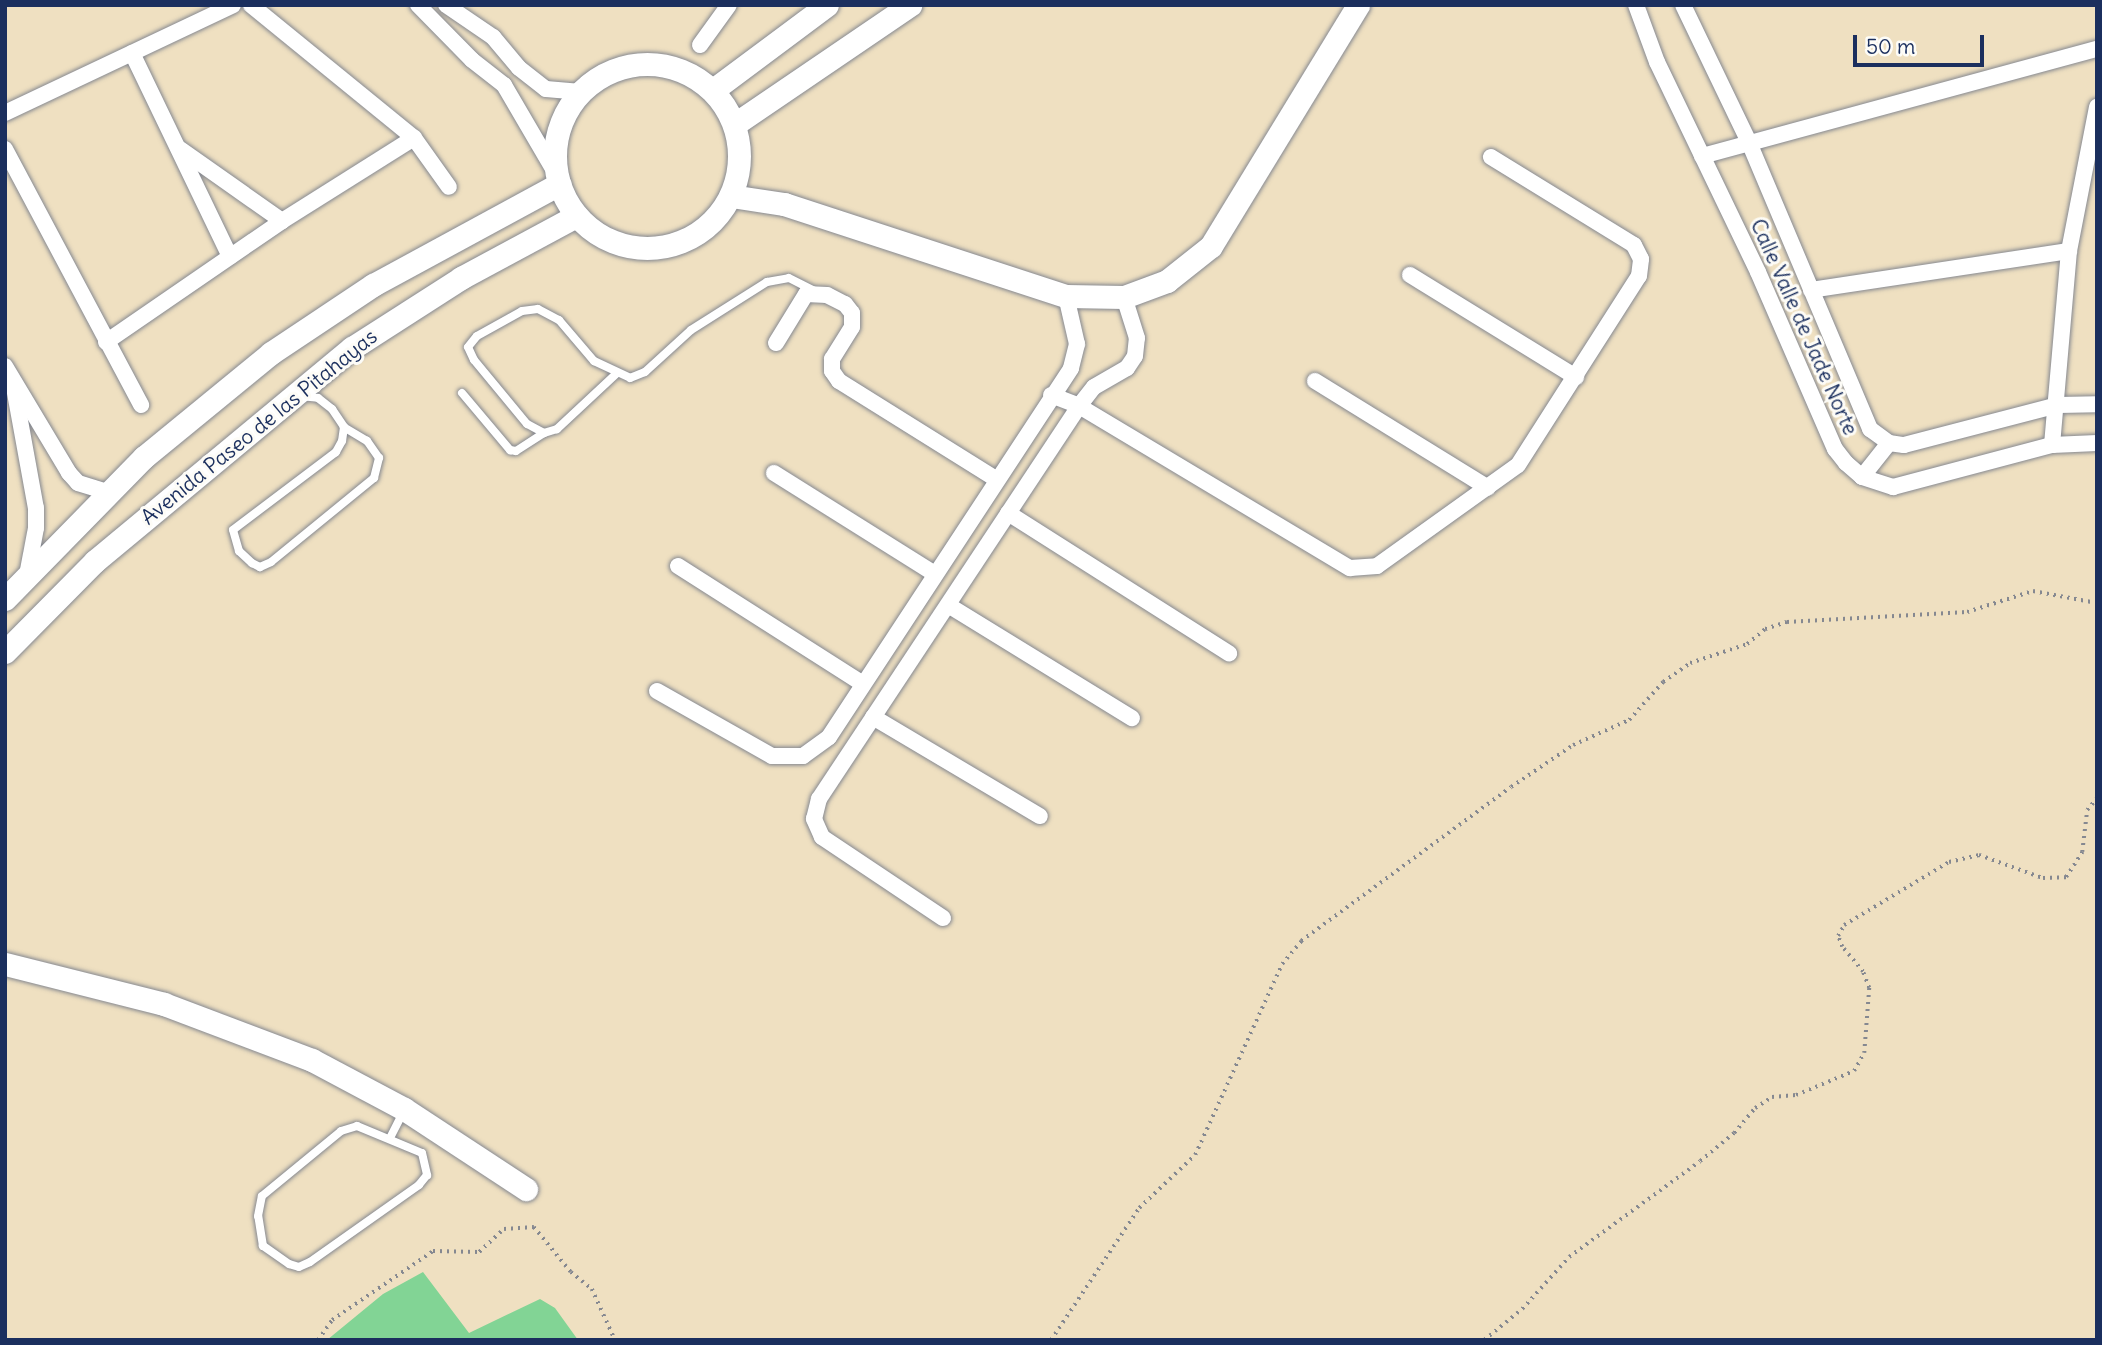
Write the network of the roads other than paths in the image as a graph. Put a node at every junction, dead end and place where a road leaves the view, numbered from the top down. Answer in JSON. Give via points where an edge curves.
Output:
{"nodes":[{"id":1,"x":233,"y":5,"type":"edge"},
{"id":2,"x":251,"y":5,"type":"edge"},
{"id":3,"x":418,"y":5,"type":"edge"},
{"id":4,"x":446,"y":5,"type":"edge"},
{"id":5,"x":729,"y":5,"type":"edge"},
{"id":6,"x":827,"y":5,"type":"edge"},
{"id":7,"x":910,"y":5,"type":"edge"},
{"id":8,"x":1358,"y":5,"type":"edge"},
{"id":9,"x":1636,"y":5,"type":"edge"},
{"id":10,"x":1683,"y":5,"type":"edge"},
{"id":11,"x":700,"y":44,"type":"dead end"},
{"id":12,"x":2097,"y":49,"type":"edge"},
{"id":13,"x":132,"y":53,"type":"junction"},
{"id":14,"x":519,"y":68,"type":"junction"},
{"id":15,"x":504,"y":85,"type":"junction"},
{"id":16,"x":713,"y":90,"type":"junction"},
{"id":17,"x":581,"y":92,"type":"junction"},
{"id":18,"x":2097,"y":107,"type":"edge"},
{"id":19,"x":5,"y":113,"type":"edge"},
{"id":20,"x":735,"y":124,"type":"junction"},
{"id":21,"x":414,"y":138,"type":"junction"},
{"id":22,"x":1748,"y":140,"type":"junction"},
{"id":23,"x":178,"y":148,"type":"junction"},
{"id":24,"x":5,"y":149,"type":"edge"},
{"id":25,"x":1702,"y":156,"type":"junction"},
{"id":26,"x":1491,"y":157,"type":"dead end"},
{"id":27,"x":556,"y":175,"type":"junction"},
{"id":28,"x":449,"y":187,"type":"dead end"},
{"id":29,"x":731,"y":196,"type":"junction"},
{"id":30,"x":576,"y":216,"type":"junction"},
{"id":31,"x":282,"y":221,"type":"junction"},
{"id":32,"x":2069,"y":251,"type":"junction"},
{"id":33,"x":230,"y":257,"type":"junction"},
{"id":34,"x":1410,"y":275,"type":"dead end"},
{"id":35,"x":1811,"y":289,"type":"junction"},
{"id":36,"x":817,"y":292,"type":"junction"},
{"id":37,"x":1066,"y":296,"type":"junction"},
{"id":38,"x":1124,"y":297,"type":"junction"},
{"id":39,"x":106,"y":342,"type":"junction"},
{"id":40,"x":776,"y":343,"type":"dead end"},
{"id":41,"x":5,"y":366,"type":"edge"},
{"id":42,"x":615,"y":374,"type":"junction"},
{"id":43,"x":1576,"y":377,"type":"junction"},
{"id":44,"x":1315,"y":381,"type":"dead end"},
{"id":45,"x":13,"y":382,"type":"junction"},
{"id":46,"x":463,"y":393,"type":"dead end"},
{"id":47,"x":1051,"y":395,"type":"junction"},
{"id":48,"x":290,"y":398,"type":"junction"},
{"id":49,"x":2097,"y":404,"type":"edge"},
{"id":50,"x":141,"y":405,"type":"dead end"},
{"id":51,"x":1079,"y":405,"type":"junction"},
{"id":52,"x":2059,"y":405,"type":"junction"},
{"id":53,"x":344,"y":427,"type":"junction"},
{"id":54,"x":544,"y":433,"type":"junction"},
{"id":55,"x":1889,"y":443,"type":"junction"},
{"id":56,"x":2097,"y":443,"type":"edge"},
{"id":57,"x":2052,"y":445,"type":"junction"},
{"id":58,"x":774,"y":473,"type":"dead end"},
{"id":59,"x":1863,"y":477,"type":"junction"},
{"id":60,"x":996,"y":479,"type":"junction"},
{"id":61,"x":1488,"y":488,"type":"junction"},
{"id":62,"x":108,"y":492,"type":"junction"},
{"id":63,"x":1009,"y":513,"type":"junction"},
{"id":64,"x":678,"y":566,"type":"dead end"},
{"id":65,"x":935,"y":574,"type":"junction"},
{"id":66,"x":27,"y":575,"type":"junction"},
{"id":67,"x":5,"y":599,"type":"edge"},
{"id":68,"x":948,"y":605,"type":"junction"},
{"id":69,"x":5,"y":652,"type":"edge"},
{"id":70,"x":1229,"y":653,"type":"dead end"},
{"id":71,"x":863,"y":684,"type":"junction"},
{"id":72,"x":657,"y":691,"type":"dead end"},
{"id":73,"x":873,"y":717,"type":"junction"},
{"id":74,"x":1132,"y":718,"type":"dead end"},
{"id":75,"x":1040,"y":816,"type":"dead end"},
{"id":76,"x":943,"y":918,"type":"dead end"},
{"id":77,"x":5,"y":964,"type":"edge"},
{"id":78,"x":404,"y":1110,"type":"junction"},
{"id":79,"x":390,"y":1138,"type":"junction"},
{"id":80,"x":526,"y":1189,"type":"dead end"}],
"edges":[{"from":1,"to":13,"type":"street"},
{"from":2,"to":21,"type":"street"},
{"from":3,"to":15,"type":"street","via":[[480,68]]},
{"from":4,"to":14,"type":"street","via":[[493,37]]},
{"from":5,"to":11,"type":"street"},
{"from":6,"to":16,"type":"street"},
{"from":7,"to":20,"type":"street"},
{"from":8,"to":38,"type":"street","via":[[1211,246],[1167,281]]},
{"from":9,"to":25,"type":"street","name":"Calle Valle de Jade Norte","via":[[1657,62]]},
{"from":10,"to":22,"type":"street","name":"Calle Valle de Jade Norte"},
{"from":12,"to":22,"type":"street","via":[[1937,96]]},
{"from":13,"to":19,"type":"street"},
{"from":13,"to":23,"type":"street"},
{"from":14,"to":15,"type":"street"},
{"from":14,"to":17,"type":"street","via":[[546,89]]},
{"from":15,"to":27,"type":"street"},
{"from":16,"to":17,"type":"street","via":[[686,71],[659,64],[630,65],[604,74]]},
{"from":16,"to":20,"type":"street"},
{"from":17,"to":27,"type":"street","via":[[564,117]]},
{"from":18,"to":32,"type":"street"},
{"from":20,"to":29,"type":"street","via":[[740,160]]},
{"from":21,"to":28,"type":"street"},
{"from":21,"to":31,"type":"street"},
{"from":22,"to":25,"type":"street"},
{"from":22,"to":35,"type":"street","name":"Calle Valle de Jade Norte"},
{"from":23,"to":31,"type":"street"},
{"from":23,"to":33,"type":"street"},
{"from":24,"to":39,"type":"street"},
{"from":25,"to":59,"type":"street","name":"Calle Valle de Jade Norte","via":[[1835,449]]},
{"from":26,"to":43,"type":"street","via":[[1634,245],[1641,259],[1639,276]]},
{"from":27,"to":30,"type":"street"},
{"from":27,"to":62,"type":"street","name":"Avenida Paseo de las Pitahayas","via":[[373,285],[271,353]]},
{"from":29,"to":30,"type":"street","via":[[709,226],[677,244],[640,249],[605,239]]},
{"from":29,"to":37,"type":"street","via":[[784,204]]},
{"from":30,"to":48,"type":"street","name":"Avenida Paseo de las Pitahayas","via":[[461,278],[352,348]]},
{"from":31,"to":33,"type":"street"},
{"from":32,"to":35,"type":"street"},
{"from":32,"to":52,"type":"street"},
{"from":33,"to":39,"type":"street"},
{"from":34,"to":43,"type":"street"},
{"from":35,"to":55,"type":"street","name":"Calle Valle de Jade Norte","via":[[1870,429]]},
{"from":36,"to":40,"type":"street","via":[[806,294]]},
{"from":36,"to":42,"type":"lane","via":[[789,278],[767,282],[691,330],[645,372],[630,378]]},
{"from":36,"to":60,"type":"street","via":[[845,304],[852,313],[852,327],[832,359],[832,371],[839,381]]},
{"from":37,"to":38,"type":"street"},
{"from":37,"to":47,"type":"street","via":[[1077,344],[1071,368]]},
{"from":38,"to":51,"type":"street","via":[[1137,338],[1135,356],[1127,368],[1094,387]]},
{"from":39,"to":50,"type":"street"},
{"from":41,"to":45,"type":"street"},
{"from":42,"to":54,"type":"lane","via":[[557,429]]},
{"from":42,"to":54,"type":"lane","via":[[594,361],[559,320],[538,309],[522,311],[477,336],[468,347],[474,360],[527,424]]},
{"from":43,"to":61,"type":"street","via":[[1518,465]]},
{"from":44,"to":61,"type":"street"},
{"from":45,"to":62,"type":"street","via":[[69,473],[78,483]]},
{"from":45,"to":66,"type":"street","via":[[36,508]]},
{"from":46,"to":54,"type":"lane","via":[[510,450],[516,451]]},
{"from":47,"to":51,"type":"street"},
{"from":47,"to":60,"type":"street"},
{"from":48,"to":53,"type":"lane","via":[[318,398]]},
{"from":48,"to":69,"type":"street","name":"Avenida Paseo de las Pitahayas","via":[[95,561]]},
{"from":49,"to":52,"type":"street","name":"Calle Valle de Jade Norte"},
{"from":51,"to":61,"type":"street","via":[[1350,568],[1377,566]]},
{"from":51,"to":63,"type":"street"},
{"from":52,"to":55,"type":"street","name":"Calle Valle de Jade Norte","via":[[1904,445]]},
{"from":52,"to":57,"type":"street"},
{"from":53,"to":53,"type":"lane","via":[[335,452],[233,530],[239,551],[252,563],[271,562],[374,478],[379,458],[367,441]]},
{"from":55,"to":59,"type":"street"},
{"from":56,"to":57,"type":"street","name":"Calle Valle de Jade Norte"},
{"from":57,"to":59,"type":"street","name":"Calle Valle de Jade Norte","via":[[1893,487]]},
{"from":58,"to":65,"type":"street"},
{"from":60,"to":65,"type":"street"},
{"from":62,"to":66,"type":"street","name":"Avenida Paseo de las Pitahayas"},
{"from":63,"to":68,"type":"street"},
{"from":63,"to":70,"type":"street"},
{"from":64,"to":71,"type":"street"},
{"from":65,"to":71,"type":"street"},
{"from":66,"to":67,"type":"street","name":"Avenida Paseo de las Pitahayas"},
{"from":68,"to":73,"type":"street"},
{"from":68,"to":74,"type":"street"},
{"from":71,"to":72,"type":"street","via":[[829,737],[803,756],[772,756]]},
{"from":73,"to":75,"type":"street"},
{"from":73,"to":76,"type":"street","via":[[819,799],[814,819],[822,837]]},
{"from":77,"to":78,"type":"street","via":[[164,1004],[312,1060]]},
{"from":78,"to":79,"type":"lane"},
{"from":78,"to":80,"type":"street"},
{"from":79,"to":79,"type":"lane","via":[[357,1126],[341,1130],[271,1187],[262,1196],[258,1216],[262,1246],[299,1267],[419,1185],[428,1164],[422,1153]]}]}
